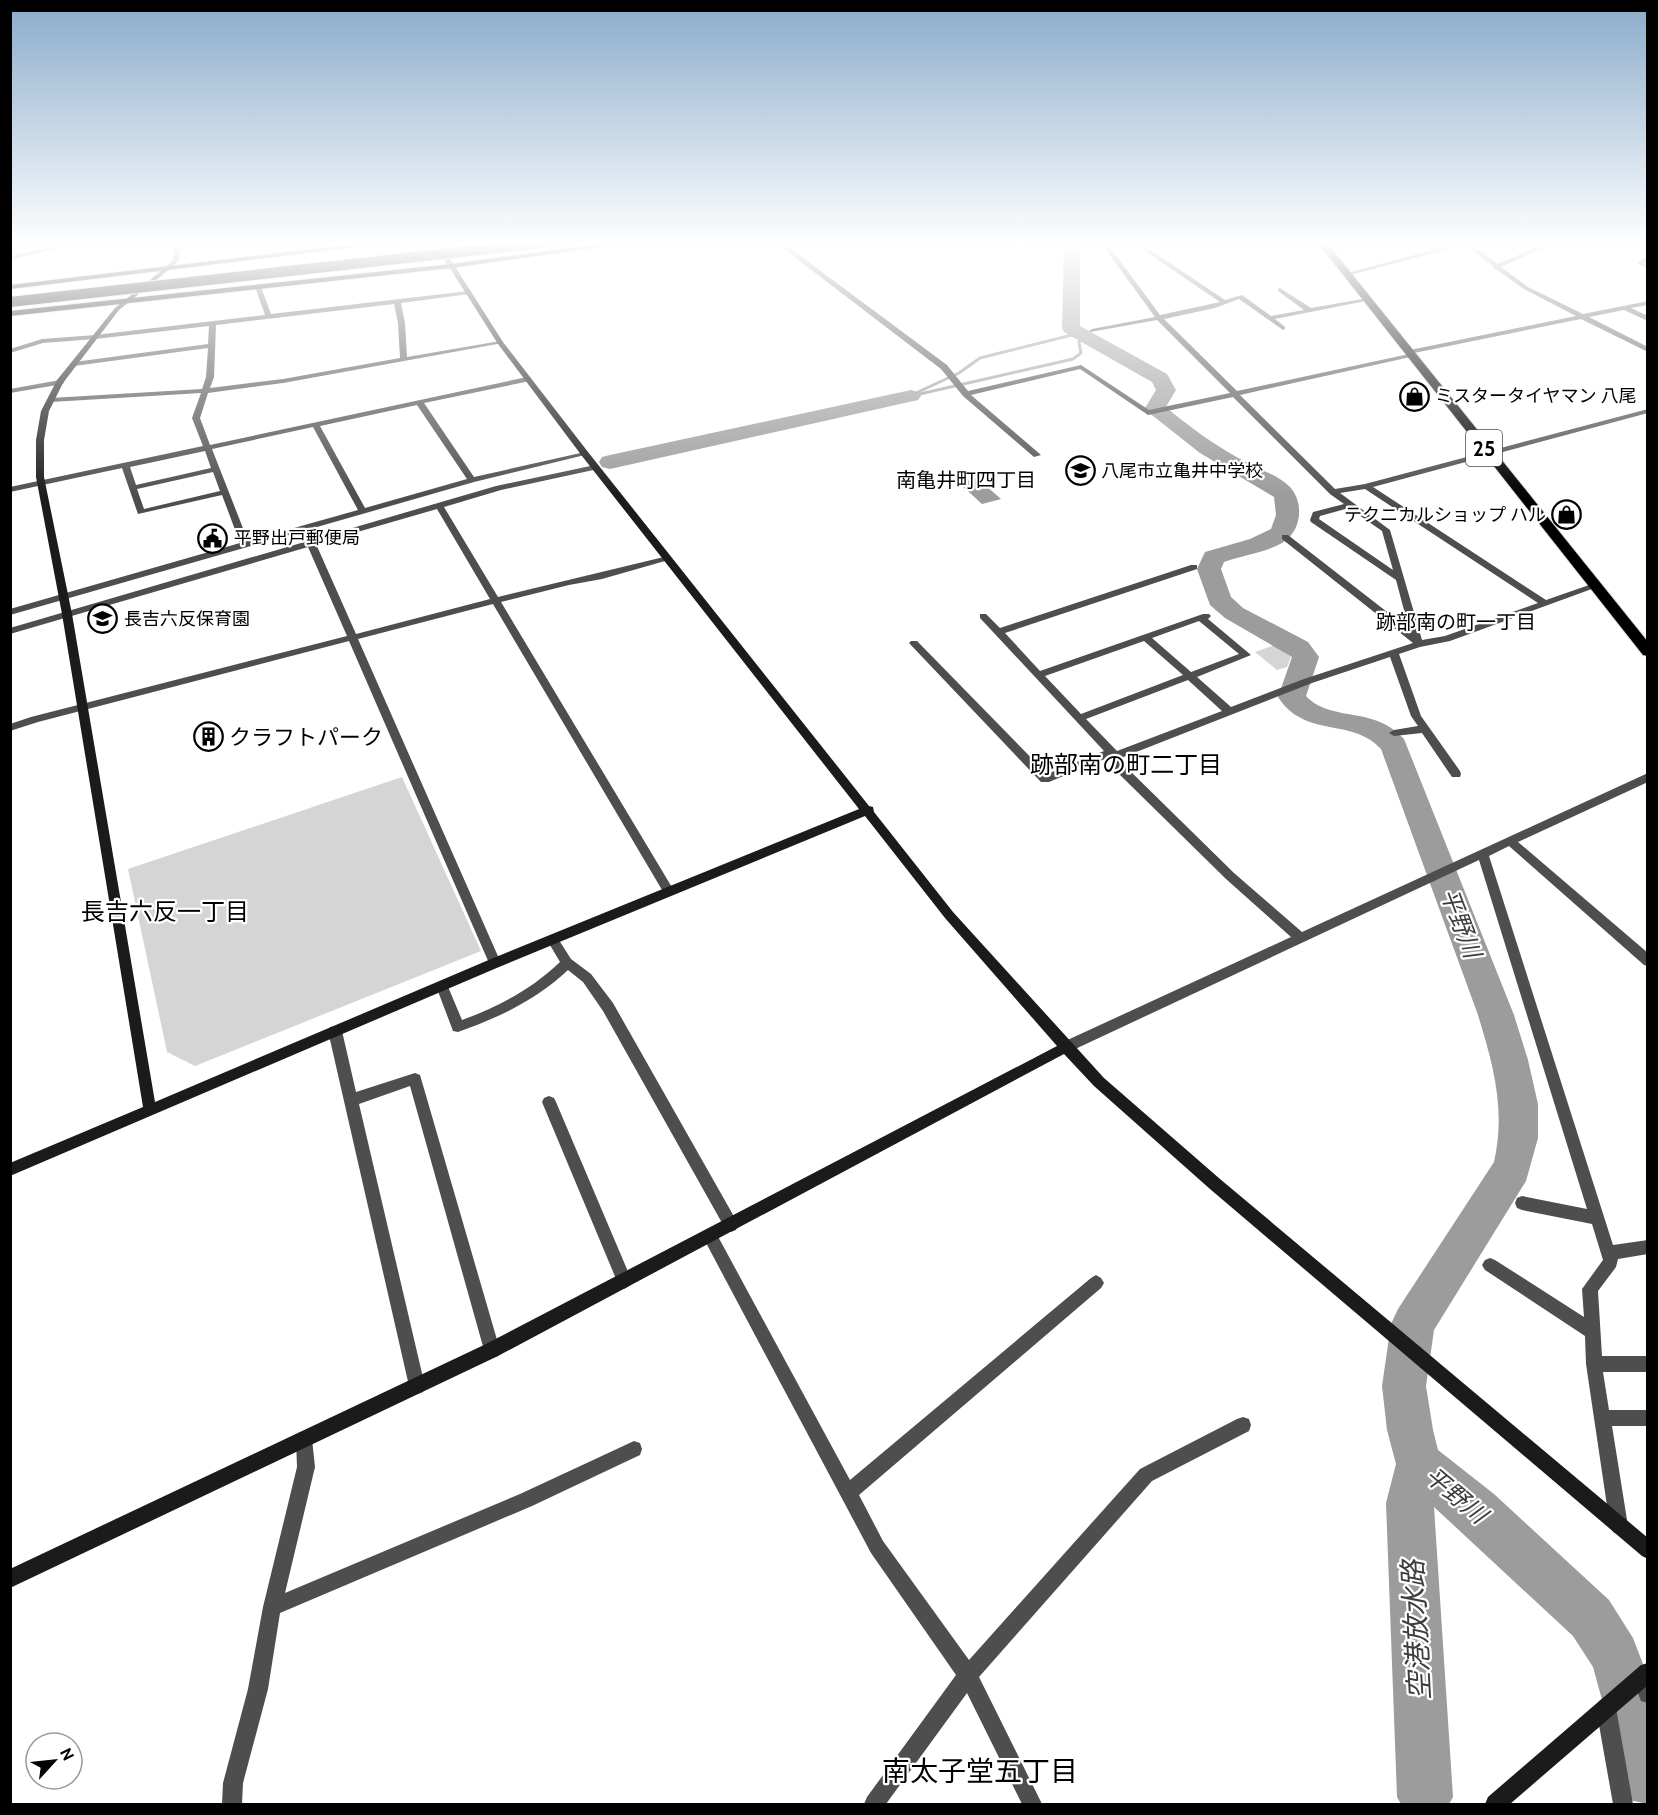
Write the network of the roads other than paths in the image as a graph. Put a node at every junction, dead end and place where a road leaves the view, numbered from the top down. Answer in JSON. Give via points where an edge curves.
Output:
{"nodes":[{"id":1,"x":103,"y":328,"type":"edge"},
{"id":2,"x":173,"y":328,"type":"edge"},
{"id":3,"x":213,"y":328,"type":"edge"},
{"id":4,"x":402,"y":328,"type":"edge"},
{"id":5,"x":490,"y":328,"type":"edge"},
{"id":6,"x":892,"y":328,"type":"edge"},
{"id":7,"x":1109,"y":328,"type":"edge"},
{"id":8,"x":1169,"y":328,"type":"edge"},
{"id":9,"x":1390,"y":328,"type":"edge"},
{"id":10,"x":1533,"y":328,"type":"edge"},
{"id":11,"x":1603,"y":328,"type":"edge"},
{"id":12,"x":1092,"y":331,"type":"dead end"},
{"id":13,"x":95,"y":337,"type":"junction"},
{"id":14,"x":500,"y":343,"type":"junction"},
{"id":15,"x":211,"y":346,"type":"junction"},
{"id":16,"x":1647,"y":350,"type":"edge"},
{"id":17,"x":10,"y":351,"type":"edge"},
{"id":18,"x":1411,"y":354,"type":"junction"},
{"id":19,"x":404,"y":360,"type":"junction"},
{"id":20,"x":74,"y":364,"type":"junction"},
{"id":21,"x":527,"y":379,"type":"junction"},
{"id":22,"x":60,"y":382,"type":"junction"},
{"id":23,"x":10,"y":391,"type":"edge"},
{"id":24,"x":205,"y":391,"type":"junction"},
{"id":25,"x":966,"y":394,"type":"junction"},
{"id":26,"x":1236,"y":394,"type":"junction"},
{"id":27,"x":51,"y":400,"type":"junction"},
{"id":28,"x":419,"y":402,"type":"junction"},
{"id":29,"x":1647,"y":411,"type":"edge"},
{"id":30,"x":315,"y":424,"type":"junction"},
{"id":31,"x":209,"y":447,"type":"junction"},
{"id":32,"x":585,"y":454,"type":"junction"},
{"id":33,"x":1489,"y":454,"type":"junction"},
{"id":34,"x":1037,"y":455,"type":"dead end"},
{"id":35,"x":125,"y":465,"type":"junction"},
{"id":36,"x":595,"y":467,"type":"junction"},
{"id":37,"x":217,"y":469,"type":"junction"},
{"id":38,"x":472,"y":480,"type":"junction"},
{"id":39,"x":41,"y":483,"type":"junction"},
{"id":40,"x":1366,"y":486,"type":"junction"},
{"id":41,"x":133,"y":488,"type":"junction"},
{"id":42,"x":10,"y":490,"type":"edge"},
{"id":43,"x":226,"y":492,"type":"junction"},
{"id":44,"x":1333,"y":492,"type":"junction"},
{"id":45,"x":1349,"y":505,"type":"junction"},
{"id":46,"x":439,"y":506,"type":"junction"},
{"id":47,"x":363,"y":511,"type":"junction"},
{"id":48,"x":1285,"y":537,"type":"dead end"},
{"id":49,"x":311,"y":543,"type":"junction"},
{"id":50,"x":245,"y":544,"type":"junction"},
{"id":51,"x":668,"y":559,"type":"junction"},
{"id":52,"x":1194,"y":567,"type":"dead end"},
{"id":53,"x":1398,"y":578,"type":"junction"},
{"id":54,"x":1595,"y":586,"type":"junction"},
{"id":55,"x":64,"y":597,"type":"junction"},
{"id":56,"x":497,"y":602,"type":"junction"},
{"id":57,"x":1545,"y":604,"type":"junction"},
{"id":58,"x":10,"y":612,"type":"edge"},
{"id":59,"x":67,"y":614,"type":"junction"},
{"id":60,"x":983,"y":616,"type":"dead end"},
{"id":61,"x":10,"y":631,"type":"edge"},
{"id":62,"x":999,"y":632,"type":"junction"},
{"id":63,"x":1145,"y":637,"type":"junction"},
{"id":64,"x":353,"y":639,"type":"junction"},
{"id":65,"x":914,"y":643,"type":"dead end"},
{"id":66,"x":1418,"y":643,"type":"junction"},
{"id":67,"x":1647,"y":652,"type":"edge"},
{"id":68,"x":1394,"y":653,"type":"junction"},
{"id":69,"x":1039,"y":675,"type":"junction"},
{"id":70,"x":1190,"y":676,"type":"junction"},
{"id":71,"x":81,"y":707,"type":"junction"},
{"id":72,"x":1229,"y":711,"type":"junction"},
{"id":73,"x":1079,"y":718,"type":"junction"},
{"id":74,"x":10,"y":728,"type":"edge"},
{"id":75,"x":1423,"y":729,"type":"junction"},
{"id":76,"x":1394,"y":734,"type":"dead end"},
{"id":77,"x":1113,"y":754,"type":"junction"},
{"id":78,"x":1456,"y":774,"type":"dead end"},
{"id":79,"x":1647,"y":777,"type":"edge"},
{"id":80,"x":869,"y":810,"type":"junction"},
{"id":81,"x":1511,"y":842,"type":"junction"},
{"id":82,"x":1483,"y":855,"type":"junction"},
{"id":83,"x":669,"y":892,"type":"junction"},
{"id":84,"x":1300,"y":938,"type":"junction"},
{"id":85,"x":553,"y":940,"type":"junction"},
{"id":86,"x":1647,"y":961,"type":"edge"},
{"id":87,"x":495,"y":963,"type":"junction"},
{"id":88,"x":567,"y":963,"type":"junction"},
{"id":89,"x":442,"y":986,"type":"junction"},
{"id":90,"x":335,"y":1031,"type":"junction"},
{"id":91,"x":1066,"y":1047,"type":"junction"},
{"id":92,"x":351,"y":1100,"type":"junction"},
{"id":93,"x":549,"y":1102,"type":"dead end"},
{"id":94,"x":150,"y":1110,"type":"junction"},
{"id":95,"x":10,"y":1170,"type":"edge"},
{"id":96,"x":1522,"y":1203,"type":"dead end"},
{"id":97,"x":1597,"y":1218,"type":"junction"},
{"id":98,"x":731,"y":1225,"type":"junction"},
{"id":99,"x":710,"y":1236,"type":"junction"},
{"id":100,"x":1647,"y":1247,"type":"edge"},
{"id":101,"x":1608,"y":1253,"type":"junction"},
{"id":102,"x":1490,"y":1265,"type":"dead end"},
{"id":103,"x":624,"y":1281,"type":"junction"},
{"id":104,"x":1096,"y":1283,"type":"dead end"},
{"id":105,"x":1592,"y":1332,"type":"junction"},
{"id":106,"x":492,"y":1350,"type":"junction"},
{"id":107,"x":1594,"y":1364,"type":"junction"},
{"id":108,"x":1647,"y":1364,"type":"edge"},
{"id":109,"x":417,"y":1386,"type":"junction"},
{"id":110,"x":1603,"y":1418,"type":"junction"},
{"id":111,"x":1647,"y":1418,"type":"edge"},
{"id":112,"x":1243,"y":1425,"type":"dead end"},
{"id":113,"x":304,"y":1440,"type":"junction"},
{"id":114,"x":634,"y":1449,"type":"dead end"},
{"id":115,"x":848,"y":1493,"type":"junction"},
{"id":116,"x":1619,"y":1526,"type":"junction"},
{"id":117,"x":1647,"y":1550,"type":"edge"},
{"id":118,"x":10,"y":1579,"type":"edge"},
{"id":119,"x":272,"y":1608,"type":"junction"},
{"id":120,"x":968,"y":1675,"type":"junction"},
{"id":121,"x":1645,"y":1681,"type":"edge"},
{"id":122,"x":1606,"y":1708,"type":"junction"},
{"id":123,"x":232,"y":1804,"type":"edge"},
{"id":124,"x":874,"y":1804,"type":"edge"},
{"id":125,"x":1032,"y":1804,"type":"edge"},
{"id":126,"x":1494,"y":1804,"type":"edge"},
{"id":127,"x":1623,"y":1804,"type":"edge"}],
"edges":[{"from":1,"to":13,"type":"street"},
{"from":2,"to":13,"type":"street"},
{"from":3,"to":15,"type":"street"},
{"from":4,"to":19,"type":"street"},
{"from":5,"to":14,"type":"street"},
{"from":6,"to":25,"type":"street","via":[[944,367]]},
{"from":7,"to":12,"type":"street"},
{"from":8,"to":26,"type":"street"},
{"from":9,"to":18,"type":"highway","number":"25"},
{"from":10,"to":18,"type":"street"},
{"from":11,"to":16,"type":"street"},
{"from":13,"to":17,"type":"street","via":[[42,341]]},
{"from":13,"to":20,"type":"street"},
{"from":14,"to":19,"type":"street"},
{"from":14,"to":21,"type":"street"},
{"from":15,"to":20,"type":"street"},
{"from":15,"to":24,"type":"street","via":[[210,378]]},
{"from":18,"to":26,"type":"street"},
{"from":18,"to":33,"type":"highway","number":"25"},
{"from":19,"to":24,"type":"street"},
{"from":20,"to":22,"type":"street"},
{"from":21,"to":28,"type":"street"},
{"from":21,"to":32,"type":"street"},
{"from":22,"to":23,"type":"street"},
{"from":22,"to":27,"type":"street"},
{"from":24,"to":27,"type":"street"},
{"from":24,"to":31,"type":"street","via":[[196,418]]},
{"from":25,"to":26,"type":"street","via":[[1081,368],[1148,413]]},
{"from":25,"to":34,"type":"street"},
{"from":26,"to":44,"type":"street"},
{"from":27,"to":39,"type":"street","via":[[40,440]]},
{"from":28,"to":30,"type":"street"},
{"from":28,"to":38,"type":"street"},
{"from":29,"to":33,"type":"street"},
{"from":30,"to":31,"type":"street"},
{"from":30,"to":47,"type":"street"},
{"from":31,"to":35,"type":"street"},
{"from":31,"to":37,"type":"street"},
{"from":32,"to":36,"type":"street"},
{"from":32,"to":38,"type":"street"},
{"from":33,"to":40,"type":"street"},
{"from":33,"to":54,"type":"highway","number":"25"},
{"from":35,"to":39,"type":"street"},
{"from":35,"to":41,"type":"street"},
{"from":36,"to":46,"type":"street"},
{"from":36,"to":51,"type":"street"},
{"from":37,"to":41,"type":"street"},
{"from":37,"to":43,"type":"street"},
{"from":38,"to":47,"type":"street"},
{"from":39,"to":42,"type":"street"},
{"from":39,"to":55,"type":"street"},
{"from":40,"to":44,"type":"street"},
{"from":40,"to":57,"type":"street"},
{"from":41,"to":43,"type":"street","via":[[141,512]]},
{"from":43,"to":50,"type":"street"},
{"from":44,"to":45,"type":"street"},
{"from":45,"to":53,"type":"street","via":[[1386,530]]},
{"from":45,"to":53,"type":"street","via":[[1316,514],[1314,520]]},
{"from":46,"to":49,"type":"street"},
{"from":46,"to":56,"type":"street"},
{"from":47,"to":50,"type":"street"},
{"from":48,"to":66,"type":"street"},
{"from":49,"to":59,"type":"street"},
{"from":49,"to":64,"type":"street"},
{"from":50,"to":55,"type":"street"},
{"from":51,"to":56,"type":"street"},
{"from":51,"to":80,"type":"street"},
{"from":52,"to":62,"type":"street"},
{"from":53,"to":66,"type":"street"},
{"from":54,"to":57,"type":"street"},
{"from":54,"to":67,"type":"highway","number":"25"},
{"from":55,"to":58,"type":"street"},
{"from":55,"to":59,"type":"street"},
{"from":56,"to":64,"type":"street"},
{"from":56,"to":83,"type":"street"},
{"from":57,"to":66,"type":"street","via":[[1447,639]]},
{"from":59,"to":61,"type":"street"},
{"from":59,"to":71,"type":"street"},
{"from":60,"to":62,"type":"street"},
{"from":62,"to":69,"type":"street"},
{"from":63,"to":69,"type":"street"},
{"from":63,"to":70,"type":"street"},
{"from":63,"to":70,"type":"street","via":[[1203,617],[1246,655]]},
{"from":64,"to":71,"type":"street"},
{"from":64,"to":87,"type":"street"},
{"from":65,"to":77,"type":"street","via":[[1045,779]]},
{"from":66,"to":68,"type":"street"},
{"from":68,"to":72,"type":"street"},
{"from":68,"to":75,"type":"street"},
{"from":69,"to":73,"type":"street"},
{"from":70,"to":72,"type":"street"},
{"from":70,"to":73,"type":"street"},
{"from":71,"to":74,"type":"street"},
{"from":71,"to":94,"type":"street"},
{"from":72,"to":77,"type":"street"},
{"from":73,"to":77,"type":"street"},
{"from":75,"to":76,"type":"street"},
{"from":75,"to":78,"type":"street"},
{"from":77,"to":84,"type":"street","via":[[1120,768],[1188,835]]},
{"from":79,"to":81,"type":"street"},
{"from":80,"to":83,"type":"street"},
{"from":80,"to":91,"type":"street","via":[[949,915]]},
{"from":81,"to":82,"type":"street"},
{"from":81,"to":86,"type":"street"},
{"from":82,"to":84,"type":"street"},
{"from":82,"to":97,"type":"street"},
{"from":83,"to":85,"type":"street"},
{"from":84,"to":91,"type":"street"},
{"from":85,"to":87,"type":"street"},
{"from":85,"to":88,"type":"street"},
{"from":87,"to":89,"type":"street"},
{"from":88,"to":89,"type":"street","via":[[547,984],[490,1016],[458,1027]]},
{"from":88,"to":98,"type":"street","via":[[587,978],[608,1007]]},
{"from":89,"to":90,"type":"street"},
{"from":90,"to":92,"type":"street"},
{"from":90,"to":94,"type":"street"},
{"from":91,"to":98,"type":"street"},
{"from":91,"to":116,"type":"street","via":[[1099,1082],[1215,1184]]},
{"from":92,"to":106,"type":"street","via":[[415,1079]]},
{"from":92,"to":109,"type":"street"},
{"from":93,"to":103,"type":"street"},
{"from":94,"to":95,"type":"street"},
{"from":96,"to":97,"type":"street"},
{"from":97,"to":101,"type":"street"},
{"from":98,"to":99,"type":"street"},
{"from":99,"to":103,"type":"street"},
{"from":99,"to":115,"type":"street"},
{"from":100,"to":101,"type":"street"},
{"from":101,"to":105,"type":"street","via":[[1611,1262],[1590,1289]]},
{"from":102,"to":105,"type":"street"},
{"from":103,"to":106,"type":"street"},
{"from":104,"to":115,"type":"street"},
{"from":105,"to":107,"type":"street"},
{"from":106,"to":109,"type":"street"},
{"from":107,"to":108,"type":"street"},
{"from":107,"to":110,"type":"street"},
{"from":109,"to":113,"type":"street"},
{"from":110,"to":111,"type":"street"},
{"from":110,"to":116,"type":"street"},
{"from":112,"to":120,"type":"street","via":[[1146,1475]]},
{"from":113,"to":118,"type":"street"},
{"from":113,"to":119,"type":"street","via":[[306,1467]]},
{"from":114,"to":119,"type":"street","via":[[526,1500]]},
{"from":115,"to":120,"type":"street","via":[[877,1547]]},
{"from":116,"to":117,"type":"street"},
{"from":119,"to":123,"type":"street","via":[[258,1689],[233,1783]]},
{"from":120,"to":124,"type":"street"},
{"from":120,"to":125,"type":"street"},
{"from":121,"to":122,"type":"street"},
{"from":122,"to":126,"type":"street"},
{"from":122,"to":127,"type":"street"}]}
